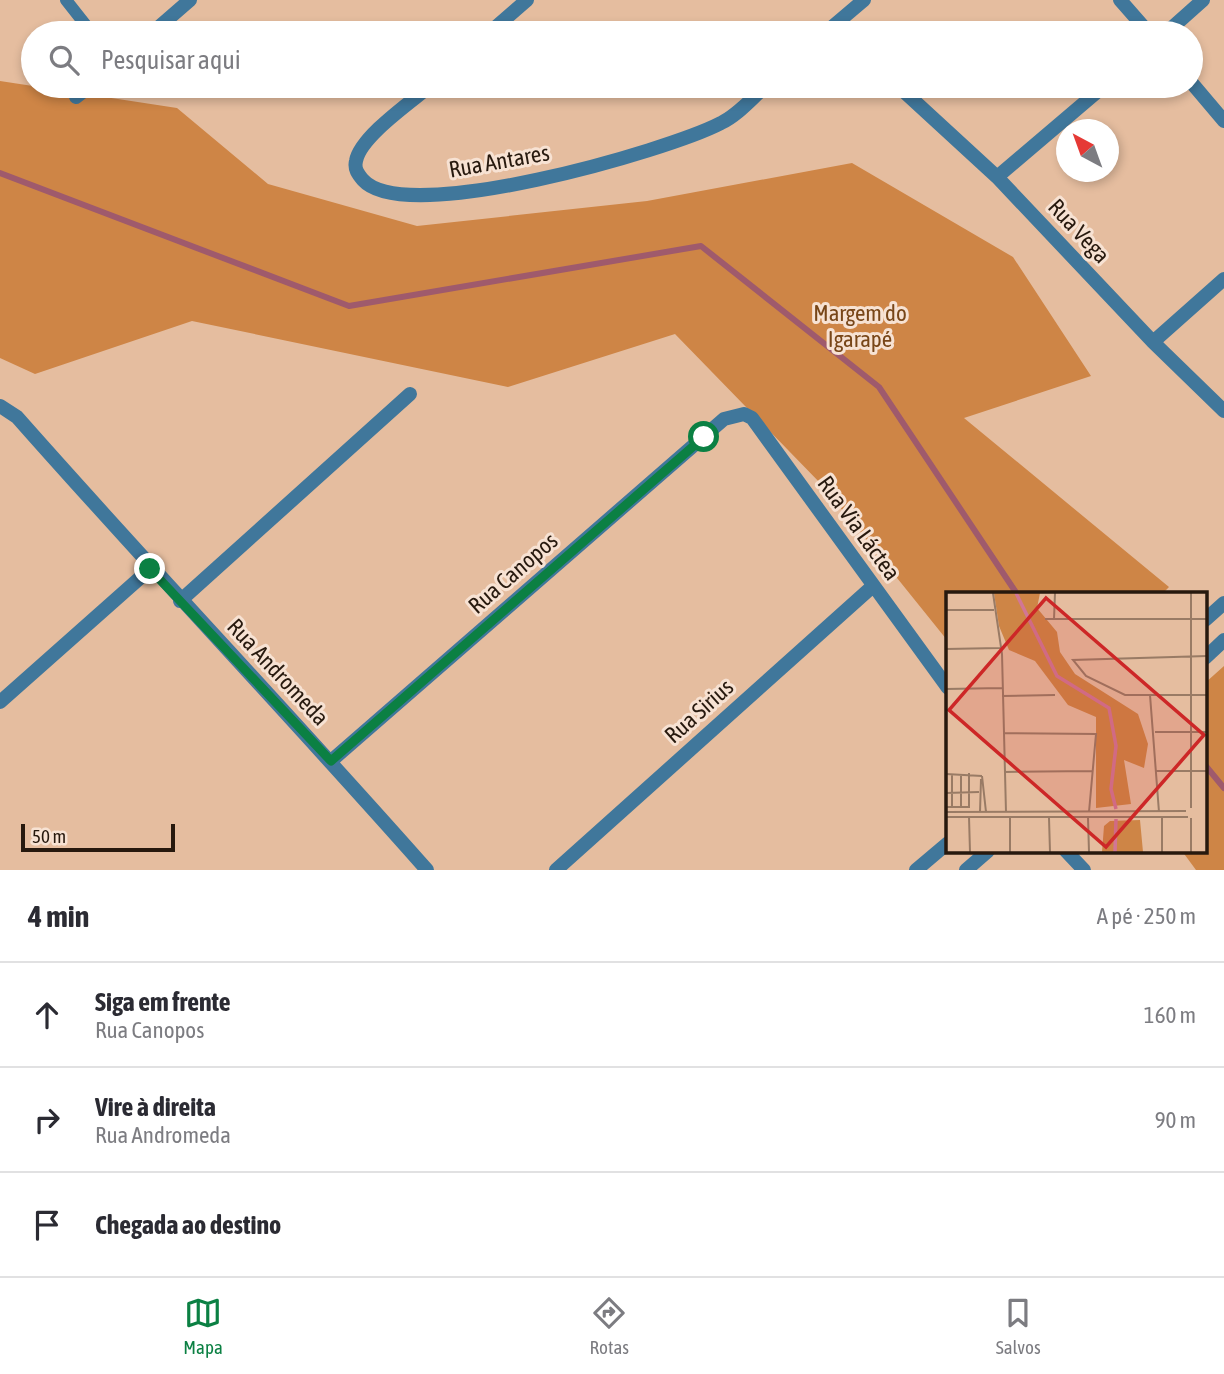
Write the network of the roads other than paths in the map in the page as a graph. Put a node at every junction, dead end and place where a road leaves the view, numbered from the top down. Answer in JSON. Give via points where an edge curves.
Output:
{"nodes":[{"id":1,"x":66,"y":0,"type":"edge"},
{"id":2,"x":190,"y":0,"type":"edge"},
{"id":3,"x":527,"y":0,"type":"edge"},
{"id":4,"x":864,"y":0,"type":"edge"},
{"id":5,"x":1121,"y":0,"type":"edge"},
{"id":6,"x":1203,"y":0,"type":"edge"},
{"id":7,"x":83,"y":21,"type":"edge"},
{"id":8,"x":166,"y":21,"type":"edge"},
{"id":9,"x":503,"y":21,"type":"edge"},
{"id":10,"x":843,"y":21,"type":"edge"},
{"id":11,"x":1139,"y":21,"type":"edge"},
{"id":12,"x":1179,"y":21,"type":"edge"},
{"id":13,"x":1203,"y":96,"type":"edge"},
{"id":14,"x":415,"y":98,"type":"edge"},
{"id":15,"x":752,"y":98,"type":"edge"},
{"id":16,"x":911,"y":98,"type":"edge"},
{"id":17,"x":1090,"y":98,"type":"edge"},
{"id":18,"x":1224,"y":121,"type":"edge"},
{"id":19,"x":997,"y":177,"type":"junction"},
{"id":20,"x":1224,"y":279,"type":"edge"},
{"id":21,"x":1153,"y":342,"type":"junction"},
{"id":22,"x":410,"y":394,"type":"dead end"},
{"id":23,"x":0,"y":406,"type":"edge"},
{"id":24,"x":1224,"y":411,"type":"edge"},
{"id":25,"x":724,"y":419,"type":"joint"},
{"id":26,"x":150,"y":569,"type":"junction"},
{"id":27,"x":873,"y":586,"type":"junction"},
{"id":28,"x":180,"y":601,"type":"junction"},
{"id":29,"x":1224,"y":603,"type":"edge"},
{"id":30,"x":1206,"y":619,"type":"edge"},
{"id":31,"x":1224,"y":640,"type":"edge"},
{"id":32,"x":1206,"y":657,"type":"edge"},
{"id":33,"x":946,"y":687,"type":"edge"},
{"id":34,"x":0,"y":702,"type":"edge"},
{"id":35,"x":331,"y":761,"type":"junction"},
{"id":36,"x":946,"y":844,"type":"edge"},
{"id":37,"x":987,"y":852,"type":"edge"},
{"id":38,"x":1067,"y":852,"type":"edge"},
{"id":39,"x":427,"y":870,"type":"edge"},
{"id":40,"x":556,"y":870,"type":"edge"},
{"id":41,"x":916,"y":870,"type":"edge"},
{"id":42,"x":966,"y":870,"type":"edge"},
{"id":43,"x":1084,"y":870,"type":"edge"}],
"edges":[{"from":1,"to":7,"type":"lane"},
{"from":2,"to":8,"type":"street"},
{"from":3,"to":9,"type":"street"},
{"from":4,"to":10,"type":"street"},
{"from":5,"to":11,"type":"street"},
{"from":6,"to":12,"type":"street"},
{"from":13,"to":18,"type":"street"},
{"from":14,"to":15,"type":"street","name":"Rua Antares","via":[[367,141],[356,160],[357,173],[370,187],[397,196],[477,192],[515,184],[657,146],[723,122]]},
{"from":16,"to":19,"type":"street","name":"Rua Vega"},
{"from":17,"to":19,"type":"street"},
{"from":19,"to":21,"type":"street","name":"Rua Vega"},
{"from":20,"to":21,"type":"street"},
{"from":21,"to":24,"type":"street","name":"Rua Vega"},
{"from":22,"to":28,"type":"street"},
{"from":23,"to":26,"type":"street","name":"Rua Andromeda","via":[[17,417]]},
{"from":25,"to":27,"type":"street","name":"Rua Via Láctea","via":[[744,414],[752,418]]},
{"from":25,"to":35,"type":"street","name":"Rua Canopos"},
{"from":26,"to":28,"type":"street","name":"Rua Andromeda"},
{"from":26,"to":34,"type":"street"},
{"from":27,"to":33,"type":"street","name":"Rua Via Láctea"},
{"from":27,"to":40,"type":"street","name":"Rua Sirius"},
{"from":28,"to":35,"type":"street","name":"Rua Andromeda"},
{"from":29,"to":30,"type":"street"},
{"from":31,"to":32,"type":"street"},
{"from":35,"to":39,"type":"street","name":"Rua Andromeda"},
{"from":36,"to":41,"type":"street"},
{"from":37,"to":42,"type":"street"},
{"from":38,"to":43,"type":"street"}]}
